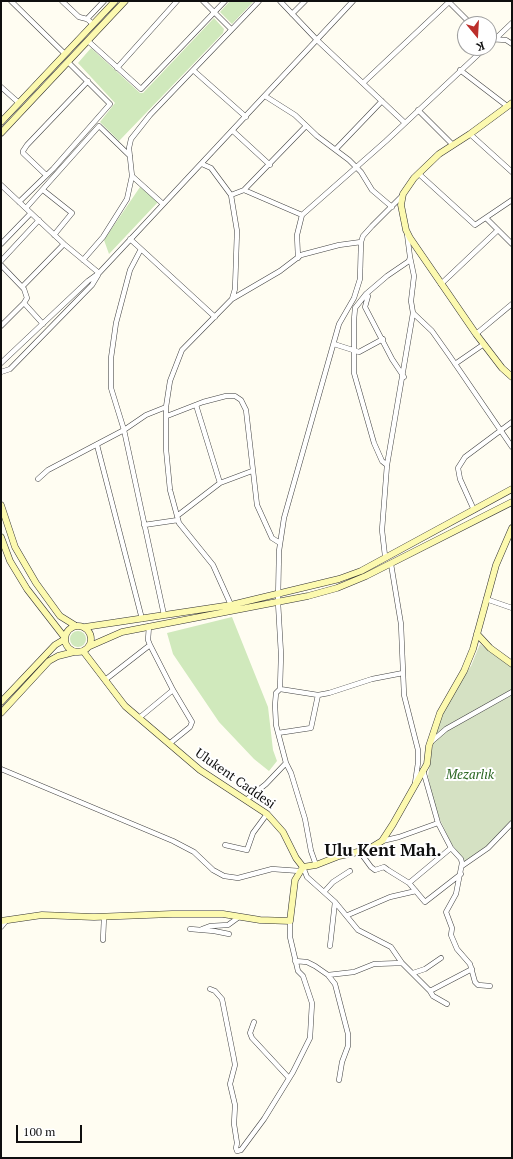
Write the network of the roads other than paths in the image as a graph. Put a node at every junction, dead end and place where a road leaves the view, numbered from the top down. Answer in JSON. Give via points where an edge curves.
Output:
{"nodes":[{"id":1,"x":11,"y":1,"type":"edge"},
{"id":2,"x":62,"y":1,"type":"edge"},
{"id":3,"x":104,"y":1,"type":"edge"},
{"id":4,"x":125,"y":1,"type":"edge"},
{"id":5,"x":177,"y":1,"type":"edge"},
{"id":6,"x":203,"y":1,"type":"edge"},
{"id":7,"x":225,"y":1,"type":"edge"},
{"id":8,"x":259,"y":1,"type":"edge"},
{"id":9,"x":280,"y":1,"type":"edge"},
{"id":10,"x":305,"y":1,"type":"edge"},
{"id":11,"x":353,"y":1,"type":"edge"},
{"id":12,"x":449,"y":1,"type":"edge"},
{"id":13,"x":111,"y":2,"type":"edge"},
{"id":14,"x":215,"y":12,"type":"junction"},
{"id":15,"x":292,"y":14,"type":"junction"},
{"id":16,"x":463,"y":16,"type":"edge"},
{"id":17,"x":87,"y":19,"type":"junction"},
{"id":18,"x":512,"y":22,"type":"edge"},
{"id":19,"x":93,"y":24,"type":"junction"},
{"id":20,"x":231,"y":29,"type":"junction"},
{"id":21,"x":497,"y":35,"type":"edge"},
{"id":22,"x":497,"y":39,"type":"edge"},
{"id":23,"x":88,"y":40,"type":"junction"},
{"id":24,"x":317,"y":40,"type":"junction"},
{"id":25,"x":512,"y":44,"type":"edge"},
{"id":26,"x":65,"y":54,"type":"junction"},
{"id":27,"x":476,"y":56,"type":"edge"},
{"id":28,"x":68,"y":62,"type":"junction"},
{"id":29,"x":118,"y":68,"type":"junction"},
{"id":30,"x":193,"y":70,"type":"junction"},
{"id":31,"x":460,"y":70,"type":"junction"},
{"id":32,"x":88,"y":81,"type":"junction"},
{"id":33,"x":363,"y":83,"type":"junction"},
{"id":34,"x":1,"y":86,"type":"edge"},
{"id":35,"x":265,"y":96,"type":"junction"},
{"id":36,"x":382,"y":101,"type":"junction"},
{"id":37,"x":18,"y":103,"type":"junction"},
{"id":38,"x":510,"y":104,"type":"edge"},
{"id":39,"x":418,"y":110,"type":"junction"},
{"id":40,"x":246,"y":117,"type":"junction"},
{"id":41,"x":1,"y":122,"type":"edge"},
{"id":42,"x":405,"y":122,"type":"junction"},
{"id":43,"x":306,"y":126,"type":"junction"},
{"id":44,"x":233,"y":130,"type":"junction"},
{"id":45,"x":1,"y":133,"type":"edge"},
{"id":46,"x":470,"y":134,"type":"junction"},
{"id":47,"x":453,"y":145,"type":"junction"},
{"id":48,"x":336,"y":149,"type":"junction"},
{"id":49,"x":130,"y":156,"type":"junction"},
{"id":50,"x":202,"y":164,"type":"junction"},
{"id":51,"x":270,"y":165,"type":"junction"},
{"id":52,"x":356,"y":167,"type":"junction"},
{"id":53,"x":512,"y":172,"type":"edge"},
{"id":54,"x":419,"y":174,"type":"junction"},
{"id":55,"x":46,"y":175,"type":"junction"},
{"id":56,"x":132,"y":176,"type":"junction"},
{"id":57,"x":1,"y":185,"type":"edge"},
{"id":58,"x":43,"y":190,"type":"junction"},
{"id":59,"x":244,"y":190,"type":"junction"},
{"id":60,"x":231,"y":195,"type":"junction"},
{"id":61,"x":402,"y":196,"type":"junction"},
{"id":62,"x":512,"y":200,"type":"edge"},
{"id":63,"x":19,"y":202,"type":"junction"},
{"id":64,"x":163,"y":204,"type":"junction"},
{"id":65,"x":392,"y":207,"type":"junction"},
{"id":66,"x":26,"y":208,"type":"junction"},
{"id":67,"x":30,"y":213,"type":"junction"},
{"id":68,"x":302,"y":215,"type":"junction"},
{"id":69,"x":486,"y":218,"type":"junction"},
{"id":70,"x":39,"y":220,"type":"junction"},
{"id":71,"x":406,"y":230,"type":"junction"},
{"id":72,"x":498,"y":230,"type":"junction"},
{"id":73,"x":54,"y":235,"type":"junction"},
{"id":74,"x":130,"y":239,"type":"junction"},
{"id":75,"x":361,"y":242,"type":"junction"},
{"id":76,"x":1,"y":244,"type":"edge"},
{"id":77,"x":64,"y":244,"type":"junction"},
{"id":78,"x":512,"y":244,"type":"edge"},
{"id":79,"x":141,"y":249,"type":"junction"},
{"id":80,"x":410,"y":257,"type":"junction"},
{"id":81,"x":298,"y":258,"type":"junction"},
{"id":82,"x":83,"y":260,"type":"junction"},
{"id":83,"x":1,"y":261,"type":"edge"},
{"id":84,"x":1,"y":265,"type":"edge"},
{"id":85,"x":99,"y":273,"type":"junction"},
{"id":86,"x":441,"y":284,"type":"junction"},
{"id":87,"x":22,"y":287,"type":"junction"},
{"id":88,"x":366,"y":294,"type":"junction"},
{"id":89,"x":232,"y":299,"type":"junction"},
{"id":90,"x":24,"y":304,"type":"junction"},
{"id":91,"x":511,"y":306,"type":"edge"},
{"id":92,"x":414,"y":313,"type":"junction"},
{"id":93,"x":215,"y":317,"type":"junction"},
{"id":94,"x":43,"y":324,"type":"junction"},
{"id":95,"x":1,"y":326,"type":"edge"},
{"id":96,"x":476,"y":334,"type":"junction"},
{"id":97,"x":383,"y":339,"type":"junction"},
{"id":98,"x":334,"y":344,"type":"junction"},
{"id":99,"x":484,"y":344,"type":"junction"},
{"id":100,"x":353,"y":351,"type":"junction"},
{"id":101,"x":1,"y":363,"type":"edge"},
{"id":102,"x":456,"y":364,"type":"junction"},
{"id":103,"x":1,"y":372,"type":"edge"},
{"id":104,"x":404,"y":377,"type":"junction"},
{"id":105,"x":512,"y":377,"type":"edge"},
{"id":106,"x":196,"y":405,"type":"junction"},
{"id":107,"x":166,"y":407,"type":"junction"},
{"id":108,"x":167,"y":416,"type":"junction"},
{"id":109,"x":512,"y":422,"type":"edge"},
{"id":110,"x":124,"y":430,"type":"junction"},
{"id":111,"x":502,"y":430,"type":"junction"},
{"id":112,"x":97,"y":445,"type":"junction"},
{"id":113,"x":512,"y":447,"type":"edge"},
{"id":114,"x":387,"y":465,"type":"junction"},
{"id":115,"x":252,"y":471,"type":"junction"},
{"id":116,"x":38,"y":480,"type":"dead end"},
{"id":117,"x":220,"y":483,"type":"junction"},
{"id":118,"x":512,"y":489,"type":"edge"},
{"id":119,"x":512,"y":502,"type":"edge"},
{"id":120,"x":1,"y":505,"type":"edge"},
{"id":121,"x":474,"y":510,"type":"junction"},
{"id":122,"x":177,"y":518,"type":"junction"},
{"id":123,"x":144,"y":525,"type":"junction"},
{"id":124,"x":512,"y":528,"type":"edge"},
{"id":125,"x":1,"y":537,"type":"edge"},
{"id":126,"x":280,"y":543,"type":"junction"},
{"id":127,"x":385,"y":556,"type":"junction"},
{"id":128,"x":391,"y":564,"type":"junction"},
{"id":129,"x":278,"y":595,"type":"junction"},
{"id":130,"x":486,"y":599,"type":"junction"},
{"id":131,"x":278,"y":602,"type":"junction"},
{"id":132,"x":231,"y":604,"type":"junction"},
{"id":133,"x":512,"y":608,"type":"edge"},
{"id":134,"x":164,"y":615,"type":"junction"},
{"id":135,"x":142,"y":619,"type":"junction"},
{"id":136,"x":76,"y":626,"type":"junction"},
{"id":137,"x":149,"y":626,"type":"junction"},
{"id":138,"x":85,"y":627,"type":"junction"},
{"id":139,"x":477,"y":634,"type":"junction"},
{"id":140,"x":65,"y":639,"type":"junction"},
{"id":141,"x":150,"y":645,"type":"junction"},
{"id":142,"x":90,"y":646,"type":"junction"},
{"id":143,"x":83,"y":651,"type":"junction"},
{"id":144,"x":74,"y":652,"type":"junction"},
{"id":145,"x":512,"y":664,"type":"edge"},
{"id":146,"x":403,"y":673,"type":"junction"},
{"id":147,"x":105,"y":680,"type":"junction"},
{"id":148,"x":280,"y":689,"type":"junction"},
{"id":149,"x":173,"y":690,"type":"junction"},
{"id":150,"x":512,"y":692,"type":"edge"},
{"id":151,"x":318,"y":695,"type":"junction"},
{"id":152,"x":1,"y":702,"type":"edge"},
{"id":153,"x":1,"y":713,"type":"edge"},
{"id":154,"x":138,"y":718,"type":"junction"},
{"id":155,"x":278,"y":733,"type":"junction"},
{"id":156,"x":430,"y":743,"type":"junction"},
{"id":157,"x":169,"y":744,"type":"junction"},
{"id":158,"x":286,"y":763,"type":"junction"},
{"id":159,"x":1,"y":768,"type":"edge"},
{"id":160,"x":423,"y":770,"type":"junction"},
{"id":161,"x":414,"y":787,"type":"junction"},
{"id":162,"x":246,"y":800,"type":"junction"},
{"id":163,"x":267,"y":814,"type":"junction"},
{"id":164,"x":438,"y":822,"type":"junction"},
{"id":165,"x":512,"y":823,"type":"edge"},
{"id":166,"x":382,"y":841,"type":"junction"},
{"id":167,"x":225,"y":845,"type":"dead end"},
{"id":168,"x":451,"y":848,"type":"junction"},
{"id":169,"x":360,"y":852,"type":"junction"},
{"id":170,"x":316,"y":865,"type":"junction"},
{"id":171,"x":462,"y":866,"type":"junction"},
{"id":172,"x":301,"y":869,"type":"junction"},
{"id":173,"x":350,"y":871,"type":"dead end"},
{"id":174,"x":461,"y":874,"type":"junction"},
{"id":175,"x":409,"y":884,"type":"junction"},
{"id":176,"x":416,"y":891,"type":"junction"},
{"id":177,"x":324,"y":892,"type":"junction"},
{"id":178,"x":335,"y":902,"type":"junction"},
{"id":179,"x":348,"y":915,"type":"junction"},
{"id":180,"x":239,"y":916,"type":"junction"},
{"id":181,"x":104,"y":917,"type":"junction"},
{"id":182,"x":4,"y":921,"type":"edge"},
{"id":183,"x":290,"y":921,"type":"junction"},
{"id":184,"x":1,"y":927,"type":"edge"},
{"id":185,"x":190,"y":929,"type":"dead end"},
{"id":186,"x":202,"y":929,"type":"junction"},
{"id":187,"x":229,"y":934,"type":"dead end"},
{"id":188,"x":103,"y":940,"type":"dead end"},
{"id":189,"x":330,"y":946,"type":"dead end"},
{"id":190,"x":441,"y":958,"type":"dead end"},
{"id":191,"x":295,"y":961,"type":"junction"},
{"id":192,"x":402,"y":963,"type":"junction"},
{"id":193,"x":472,"y":969,"type":"junction"},
{"id":194,"x":412,"y":974,"type":"junction"},
{"id":195,"x":328,"y":975,"type":"junction"},
{"id":196,"x":490,"y":986,"type":"dead end"},
{"id":197,"x":210,"y":989,"type":"dead end"},
{"id":198,"x":430,"y":991,"type":"junction"},
{"id":199,"x":448,"y":1004,"type":"dead end"},
{"id":200,"x":254,"y":1022,"type":"dead end"},
{"id":201,"x":289,"y":1078,"type":"junction"},
{"id":202,"x":339,"y":1080,"type":"dead end"}],
"edges":[{"from":1,"to":26,"type":"street"},
{"from":2,"to":17,"type":"street","via":[[79,17]]},
{"from":3,"to":17,"type":"street"},
{"from":4,"to":23,"type":"street"},
{"from":5,"to":29,"type":"street"},
{"from":6,"to":14,"type":"street"},
{"from":7,"to":14,"type":"street"},
{"from":8,"to":20,"type":"street"},
{"from":9,"to":15,"type":"street"},
{"from":10,"to":15,"type":"street"},
{"from":11,"to":24,"type":"street"},
{"from":12,"to":16,"type":"street"},
{"from":12,"to":33,"type":"street"},
{"from":13,"to":19,"type":"street"},
{"from":14,"to":20,"type":"street"},
{"from":14,"to":29,"type":"street","via":[[141,89]]},
{"from":15,"to":24,"type":"street"},
{"from":17,"to":19,"type":"street"},
{"from":18,"to":21,"type":"street"},
{"from":19,"to":26,"type":"street"},
{"from":20,"to":30,"type":"street"},
{"from":22,"to":25,"type":"street","via":[[506,40]]},
{"from":23,"to":28,"type":"street"},
{"from":23,"to":29,"type":"street"},
{"from":24,"to":33,"type":"street"},
{"from":24,"to":35,"type":"street"},
{"from":26,"to":37,"type":"street"},
{"from":27,"to":31,"type":"street"},
{"from":28,"to":32,"type":"street"},
{"from":28,"to":45,"type":"street"},
{"from":30,"to":40,"type":"street"},
{"from":30,"to":49,"type":"street","via":[[131,139]]},
{"from":31,"to":38,"type":"street"},
{"from":31,"to":39,"type":"street"},
{"from":32,"to":55,"type":"street","via":[[110,104]]},
{"from":32,"to":55,"type":"street","via":[[23,151]]},
{"from":33,"to":36,"type":"street"},
{"from":34,"to":37,"type":"street"},
{"from":35,"to":40,"type":"street"},
{"from":35,"to":43,"type":"street","via":[[295,115]]},
{"from":36,"to":42,"type":"street"},
{"from":36,"to":48,"type":"street"},
{"from":37,"to":41,"type":"street"},
{"from":38,"to":46,"type":"street"},
{"from":39,"to":42,"type":"street"},
{"from":39,"to":47,"type":"street"},
{"from":40,"to":44,"type":"street"},
{"from":42,"to":52,"type":"street"},
{"from":43,"to":48,"type":"street"},
{"from":43,"to":51,"type":"street"},
{"from":44,"to":50,"type":"street"},
{"from":44,"to":51,"type":"street"},
{"from":46,"to":47,"type":"street"},
{"from":46,"to":53,"type":"street"},
{"from":47,"to":54,"type":"street","via":[[439,154]]},
{"from":48,"to":52,"type":"street"},
{"from":49,"to":56,"type":"street"},
{"from":49,"to":58,"type":"street","via":[[99,126]]},
{"from":50,"to":60,"type":"street","via":[[211,168]]},
{"from":50,"to":64,"type":"street"},
{"from":51,"to":59,"type":"street"},
{"from":52,"to":65,"type":"street","via":[[362,172],[372,190]]},
{"from":52,"to":68,"type":"street"},
{"from":54,"to":61,"type":"street"},
{"from":54,"to":69,"type":"street","via":[[475,225]]},
{"from":55,"to":63,"type":"street"},
{"from":56,"to":64,"type":"street"},
{"from":56,"to":82,"type":"street","via":[[127,199],[103,237]]},
{"from":57,"to":63,"type":"street"},
{"from":58,"to":66,"type":"street"},
{"from":58,"to":73,"type":"street","via":[[72,213]]},
{"from":59,"to":60,"type":"street"},
{"from":59,"to":68,"type":"street"},
{"from":60,"to":89,"type":"street","via":[[237,231],[235,289]]},
{"from":61,"to":65,"type":"street"},
{"from":61,"to":71,"type":"street","via":[[401,205]]},
{"from":62,"to":69,"type":"street"},
{"from":63,"to":66,"type":"street"},
{"from":64,"to":74,"type":"street"},
{"from":65,"to":75,"type":"street","via":[[372,226]]},
{"from":66,"to":67,"type":"street"},
{"from":67,"to":70,"type":"street"},
{"from":67,"to":76,"type":"street"},
{"from":68,"to":81,"type":"street","via":[[297,235]]},
{"from":69,"to":72,"type":"street"},
{"from":70,"to":73,"type":"street"},
{"from":70,"to":83,"type":"street"},
{"from":71,"to":80,"type":"street"},
{"from":71,"to":86,"type":"street"},
{"from":72,"to":78,"type":"street"},
{"from":72,"to":86,"type":"street"},
{"from":73,"to":77,"type":"street"},
{"from":74,"to":79,"type":"street"},
{"from":74,"to":85,"type":"street"},
{"from":75,"to":81,"type":"street","via":[[314,250]]},
{"from":75,"to":98,"type":"street","via":[[360,278],[354,298],[339,324]]},
{"from":77,"to":82,"type":"street"},
{"from":77,"to":87,"type":"street"},
{"from":79,"to":93,"type":"street"},
{"from":79,"to":110,"type":"street","via":[[130,270],[116,323],[111,358],[112,388]]},
{"from":80,"to":88,"type":"street","via":[[409,261]]},
{"from":80,"to":92,"type":"street","via":[[414,276],[411,301]]},
{"from":81,"to":89,"type":"street"},
{"from":82,"to":85,"type":"street"},
{"from":84,"to":87,"type":"street"},
{"from":85,"to":94,"type":"street"},
{"from":85,"to":103,"type":"street","via":[[92,285],[42,337],[10,368]]},
{"from":86,"to":96,"type":"street"},
{"from":87,"to":90,"type":"street","via":[[27,298]]},
{"from":88,"to":97,"type":"street","via":[[368,296],[365,307]]},
{"from":88,"to":100,"type":"street","via":[[355,308]]},
{"from":89,"to":93,"type":"street"},
{"from":90,"to":94,"type":"street"},
{"from":90,"to":95,"type":"street"},
{"from":91,"to":96,"type":"street"},
{"from":92,"to":102,"type":"street","via":[[432,331]]},
{"from":92,"to":104,"type":"street"},
{"from":93,"to":107,"type":"street","via":[[182,350],[170,381]]},
{"from":94,"to":101,"type":"street"},
{"from":96,"to":99,"type":"street"},
{"from":97,"to":100,"type":"street","via":[[364,350]]},
{"from":97,"to":104,"type":"street"},
{"from":98,"to":100,"type":"street"},
{"from":98,"to":126,"type":"street","via":[[284,518]]},
{"from":99,"to":102,"type":"street"},
{"from":99,"to":105,"type":"street"},
{"from":100,"to":114,"type":"street","via":[[354,373],[374,443],[382,462]]},
{"from":102,"to":111,"type":"street"},
{"from":104,"to":114,"type":"street"},
{"from":106,"to":108,"type":"street"},
{"from":106,"to":115,"type":"street","via":[[226,396],[235,396],[241,400],[246,410]]},
{"from":106,"to":117,"type":"street"},
{"from":107,"to":108,"type":"street"},
{"from":107,"to":110,"type":"street","via":[[146,415]]},
{"from":108,"to":122,"type":"street","via":[[166,449],[170,490]]},
{"from":109,"to":111,"type":"street"},
{"from":110,"to":112,"type":"street"},
{"from":110,"to":123,"type":"street"},
{"from":111,"to":113,"type":"street"},
{"from":111,"to":121,"type":"street","via":[[465,457],[458,468],[460,479]]},
{"from":112,"to":116,"type":"street","via":[[48,470]]},
{"from":112,"to":135,"type":"street"},
{"from":114,"to":127,"type":"street","via":[[382,530]]},
{"from":115,"to":117,"type":"street"},
{"from":115,"to":126,"type":"street","via":[[257,505],[272,538]]},
{"from":117,"to":122,"type":"street"},
{"from":118,"to":121,"type":"street"},
{"from":119,"to":128,"type":"street"},
{"from":120,"to":136,"type":"street","via":[[15,547],[36,583],[60,616]]},
{"from":121,"to":127,"type":"street"},
{"from":122,"to":123,"type":"street"},
{"from":122,"to":132,"type":"street","via":[[213,564]]},
{"from":123,"to":134,"type":"street"},
{"from":124,"to":130,"type":"street","via":[[496,565]]},
{"from":125,"to":140,"type":"street","via":[[10,561],[27,589]]},
{"from":126,"to":129,"type":"street"},
{"from":127,"to":129,"type":"street","via":[[361,571]]},
{"from":128,"to":131,"type":"street","via":[[337,588]]},
{"from":128,"to":146,"type":"street","via":[[401,624]]},
{"from":129,"to":131,"type":"street"},
{"from":129,"to":132,"type":"street"},
{"from":130,"to":133,"type":"street"},
{"from":130,"to":139,"type":"street"},
{"from":131,"to":137,"type":"street"},
{"from":131,"to":148,"type":"street"},
{"from":132,"to":134,"type":"street"},
{"from":134,"to":135,"type":"street"},
{"from":135,"to":138,"type":"street"},
{"from":136,"to":138,"type":"street"},
{"from":136,"to":140,"type":"street","via":[[68,630]]},
{"from":137,"to":141,"type":"street"},
{"from":137,"to":142,"type":"street","via":[[122,632]]},
{"from":138,"to":142,"type":"street","via":[[92,638]]},
{"from":139,"to":145,"type":"street","via":[[490,648]]},
{"from":139,"to":156,"type":"street","via":[[464,671],[440,713]]},
{"from":140,"to":144,"type":"street","via":[[67,646]]},
{"from":140,"to":152,"type":"street","via":[[55,644]]},
{"from":141,"to":147,"type":"street"},
{"from":141,"to":149,"type":"street"},
{"from":142,"to":143,"type":"street"},
{"from":143,"to":144,"type":"street"},
{"from":143,"to":147,"type":"street","name":"Ulukent Caddesi"},
{"from":144,"to":153,"type":"street","via":[[49,661]]},
{"from":146,"to":151,"type":"street"},
{"from":146,"to":161,"type":"street","via":[[404,695],[418,750]]},
{"from":147,"to":154,"type":"street","name":"Ulukent Caddesi"},
{"from":148,"to":151,"type":"street"},
{"from":148,"to":155,"type":"street","via":[[276,693],[275,705]]},
{"from":149,"to":154,"type":"street"},
{"from":149,"to":157,"type":"street","via":[[192,722],[190,727]]},
{"from":150,"to":156,"type":"street","via":[[446,729]]},
{"from":151,"to":155,"type":"street","via":[[311,728]]},
{"from":154,"to":157,"type":"street","name":"Ulukent Caddesi"},
{"from":155,"to":158,"type":"street"},
{"from":156,"to":160,"type":"street","via":[[427,764]]},
{"from":157,"to":162,"type":"street","name":"Ulukent Caddesi","via":[[200,770]]},
{"from":158,"to":162,"type":"street"},
{"from":158,"to":170,"type":"street","via":[[305,819]]},
{"from":159,"to":172,"type":"street","via":[[173,841],[194,852],[213,870],[224,876],[238,878],[272,870]]},
{"from":160,"to":161,"type":"street"},
{"from":160,"to":164,"type":"street"},
{"from":161,"to":166,"type":"street"},
{"from":162,"to":163,"type":"street","name":"Ulukent Caddesi"},
{"from":163,"to":167,"type":"street","via":[[253,833],[247,850]]},
{"from":163,"to":172,"type":"street","name":"Ulukent Caddesi","via":[[283,832]]},
{"from":164,"to":166,"type":"street"},
{"from":164,"to":168,"type":"street"},
{"from":165,"to":171,"type":"street","via":[[488,848]]},
{"from":166,"to":169,"type":"street"},
{"from":168,"to":171,"type":"street","via":[[461,859]]},
{"from":168,"to":175,"type":"street"},
{"from":169,"to":170,"type":"street","via":[[339,856]]},
{"from":169,"to":175,"type":"street","via":[[375,870],[384,867]]},
{"from":170,"to":172,"type":"street"},
{"from":171,"to":174,"type":"street"},
{"from":172,"to":177,"type":"street"},
{"from":172,"to":183,"type":"street","via":[[295,880]]},
{"from":173,"to":177,"type":"street","via":[[333,882]]},
{"from":174,"to":176,"type":"street","via":[[424,902]]},
{"from":174,"to":193,"type":"street","via":[[456,894],[446,912],[454,942]]},
{"from":175,"to":176,"type":"street"},
{"from":176,"to":179,"type":"street","via":[[390,897]]},
{"from":177,"to":178,"type":"street"},
{"from":178,"to":179,"type":"street"},
{"from":178,"to":189,"type":"street"},
{"from":179,"to":192,"type":"street","via":[[358,930],[391,947]]},
{"from":180,"to":181,"type":"street","via":[[172,914]]},
{"from":180,"to":183,"type":"street"},
{"from":180,"to":186,"type":"street","via":[[228,925]]},
{"from":181,"to":182,"type":"street","via":[[48,914]]},
{"from":181,"to":188,"type":"street"},
{"from":182,"to":184,"type":"street"},
{"from":183,"to":191,"type":"street"},
{"from":185,"to":186,"type":"street"},
{"from":186,"to":187,"type":"street"},
{"from":190,"to":194,"type":"street"},
{"from":191,"to":195,"type":"street","via":[[308,962]]},
{"from":191,"to":201,"type":"street","via":[[308,988],[312,1003],[312,1019],[310,1038]]},
{"from":192,"to":194,"type":"street"},
{"from":192,"to":195,"type":"street","via":[[374,964],[354,972]]},
{"from":193,"to":196,"type":"street","via":[[478,985]]},
{"from":193,"to":198,"type":"street"},
{"from":194,"to":198,"type":"street"},
{"from":195,"to":202,"type":"street","via":[[335,984],[348,1034],[348,1046]]},
{"from":197,"to":201,"type":"street","via":[[222,999],[234,1059],[230,1084],[235,1105],[234,1124],[238,1151],[264,1119]]},
{"from":198,"to":199,"type":"street","via":[[433,996]]},
{"from":200,"to":201,"type":"street","via":[[250,1033],[252,1038]]}]}
